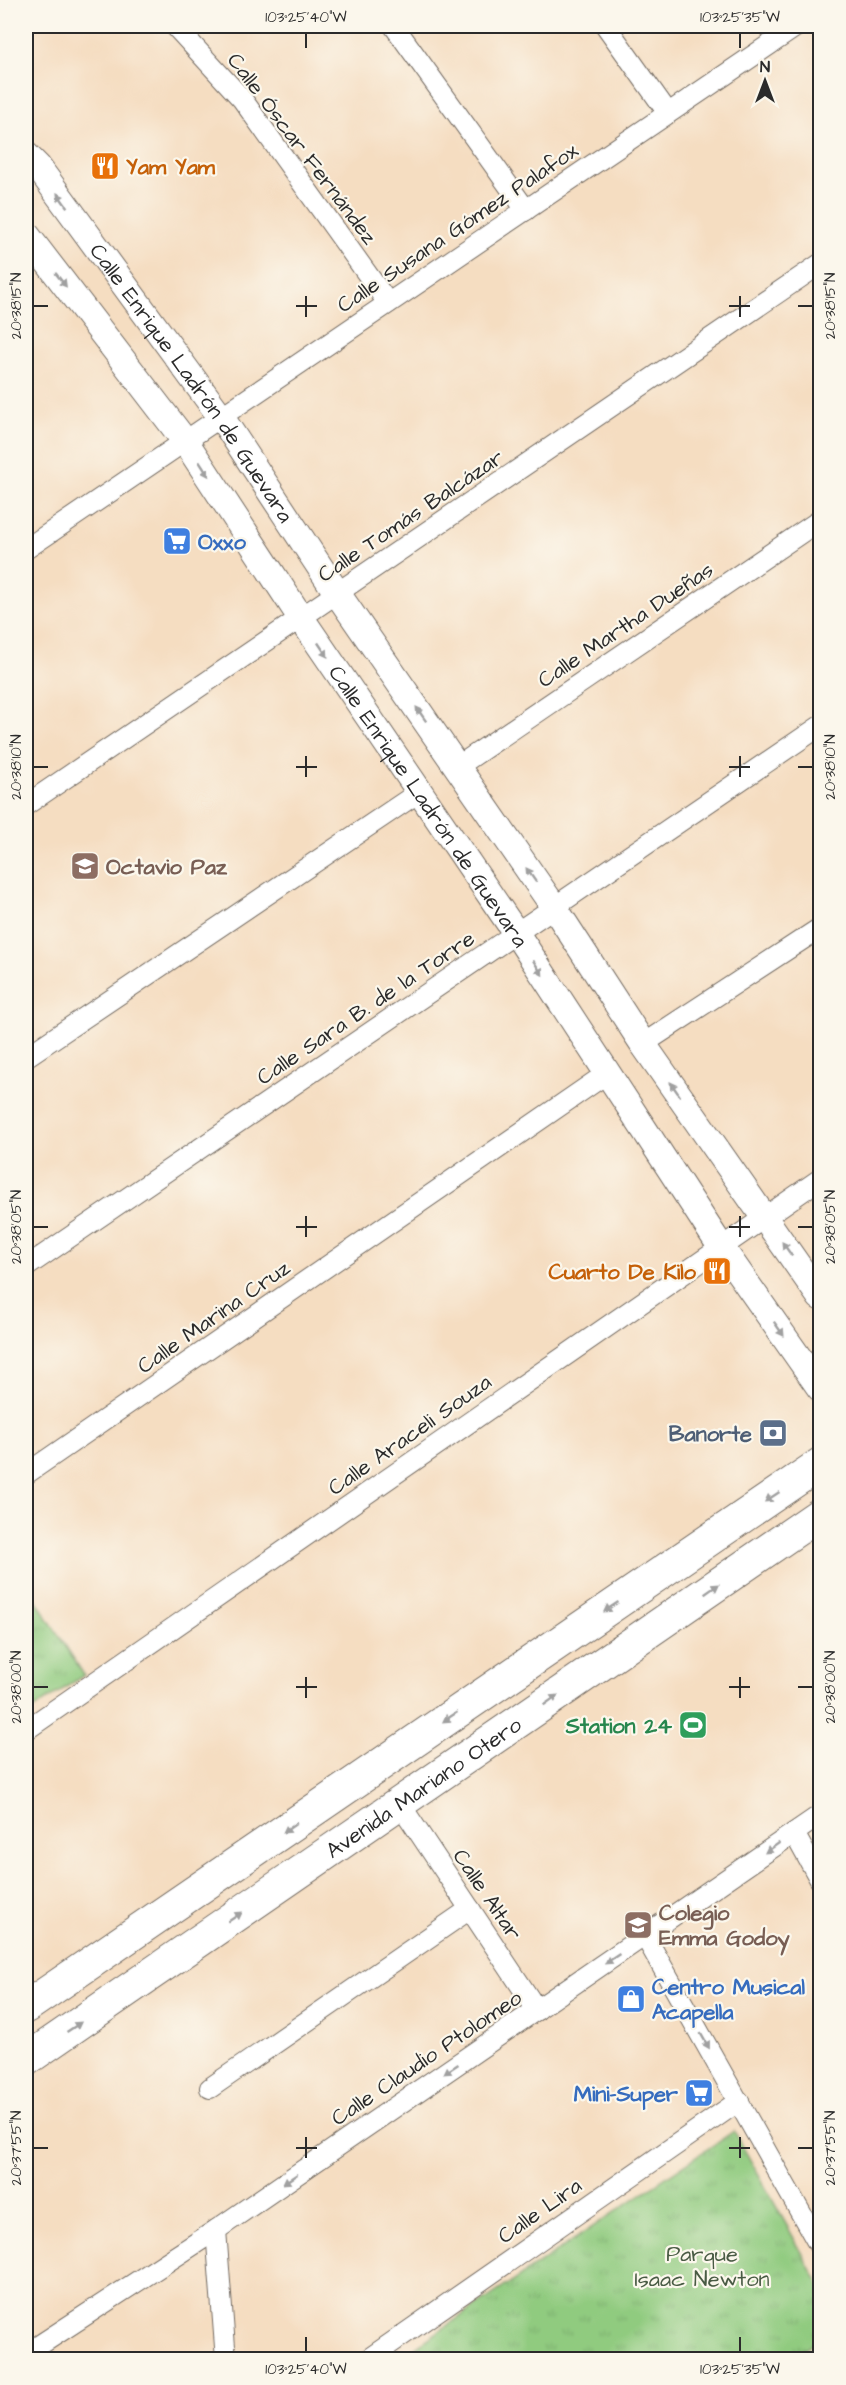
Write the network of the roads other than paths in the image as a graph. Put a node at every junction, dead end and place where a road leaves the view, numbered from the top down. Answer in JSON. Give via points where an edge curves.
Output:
{"nodes":[{"id":1,"x":175,"y":26,"type":"edge"},
{"id":2,"x":394,"y":26,"type":"edge"},
{"id":3,"x":606,"y":26,"type":"edge"},
{"id":4,"x":797,"y":26,"type":"edge"},
{"id":5,"x":668,"y":113,"type":"junction"},
{"id":6,"x":26,"y":155,"type":"edge"},
{"id":7,"x":526,"y":210,"type":"junction"},
{"id":8,"x":26,"y":234,"type":"edge"},
{"id":9,"x":820,"y":264,"type":"edge"},
{"id":10,"x":388,"y":303,"type":"junction"},
{"id":11,"x":221,"y":417,"type":"junction"},
{"id":12,"x":185,"y":441,"type":"junction"},
{"id":13,"x":820,"y":520,"type":"edge"},
{"id":14,"x":28,"y":543,"type":"edge"},
{"id":15,"x":337,"y":593,"type":"junction"},
{"id":16,"x":301,"y":618,"type":"junction"},
{"id":17,"x":820,"y":726,"type":"edge"},
{"id":18,"x":457,"y":767,"type":"junction"},
{"id":19,"x":420,"y":792,"type":"junction"},
{"id":20,"x":26,"y":805,"type":"edge"},
{"id":21,"x":554,"y":908,"type":"junction"},
{"id":22,"x":820,"y":928,"type":"edge"},
{"id":23,"x":516,"y":933,"type":"junction"},
{"id":24,"x":643,"y":1044,"type":"junction"},
{"id":25,"x":26,"y":1057,"type":"edge"},
{"id":26,"x":606,"y":1074,"type":"junction"},
{"id":27,"x":820,"y":1179,"type":"edge"},
{"id":28,"x":764,"y":1217,"type":"junction"},
{"id":29,"x":721,"y":1247,"type":"junction"},
{"id":30,"x":26,"y":1267,"type":"edge"},
{"id":31,"x":820,"y":1297,"type":"edge"},
{"id":32,"x":820,"y":1388,"type":"edge"},
{"id":33,"x":820,"y":1464,"type":"edge"},
{"id":34,"x":26,"y":1474,"type":"edge"},
{"id":35,"x":820,"y":1514,"type":"edge"},
{"id":36,"x":26,"y":1730,"type":"edge"},
{"id":37,"x":400,"y":1804,"type":"junction"},
{"id":38,"x":820,"y":1815,"type":"edge"},
{"id":39,"x":794,"y":1833,"type":"junction"},
{"id":40,"x":820,"y":1880,"type":"edge"},
{"id":41,"x":470,"y":1909,"type":"junction"},
{"id":42,"x":645,"y":1936,"type":"junction"},
{"id":43,"x":26,"y":2007,"type":"edge"},
{"id":44,"x":537,"y":2010,"type":"junction"},
{"id":45,"x":26,"y":2061,"type":"edge"},
{"id":46,"x":210,"y":2088,"type":"dead end"},
{"id":47,"x":739,"y":2101,"type":"junction"},
{"id":48,"x":216,"y":2230,"type":"junction"},
{"id":49,"x":820,"y":2247,"type":"edge"},
{"id":50,"x":26,"y":2354,"type":"edge"},
{"id":51,"x":226,"y":2360,"type":"edge"},
{"id":52,"x":367,"y":2360,"type":"edge"}],
"edges":[{"from":1,"to":10,"type":"street","name":"Calle Óscar Fernández","via":[[242,99]]},
{"from":2,"to":7,"type":"street"},
{"from":3,"to":5,"type":"street"},
{"from":4,"to":5,"type":"street","name":"Calle Susana Gómez Palafox"},
{"from":5,"to":7,"type":"street","name":"Calle Susana Gómez Palafox"},
{"from":11,"to":6,"type":"street","name":"Calle Enrique Ladrón de Guevara","one_way":true},
{"from":7,"to":10,"type":"street","name":"Calle Susana Gómez Palafox"},
{"from":8,"to":12,"type":"street","name":"Calle Enrique Ladrón de Guevara","one_way":true},
{"from":9,"to":15,"type":"street","name":"Calle Tomás Balcázar"},
{"from":10,"to":11,"type":"street","name":"Calle Susana Gómez Palafox"},
{"from":11,"to":12,"type":"street","name":"Calle Susana Gómez Palafox"},
{"from":11,"to":15,"type":"street","name":"Calle Enrique Ladrón de Guevara"},
{"from":12,"to":14,"type":"street","name":"Calle Susana Gómez Palafox"},
{"from":12,"to":16,"type":"street","name":"Calle Enrique Ladrón de Guevara","one_way":true},
{"from":13,"to":18,"type":"street","name":"Calle Martha Dueñas"},
{"from":15,"to":16,"type":"street","name":"Calle Tomás Balcázar"},
{"from":18,"to":15,"type":"street","name":"Calle Enrique Ladrón de Guevara","one_way":true},
{"from":16,"to":19,"type":"street","name":"Calle Enrique Ladrón de Guevara","one_way":true},
{"from":16,"to":20,"type":"street","name":"Calle Tomás Balcázar"},
{"from":17,"to":21,"type":"street","name":"Calle Sara B. de la Torre"},
{"from":21,"to":18,"type":"street","name":"Calle Enrique Ladrón de Guevara","one_way":true},
{"from":19,"to":23,"type":"street","name":"Calle Enrique Ladrón de Guevara"},
{"from":19,"to":25,"type":"street"},
{"from":21,"to":23,"type":"street","name":"Calle Sara B. de la Torre"},
{"from":21,"to":24,"type":"street","name":"Calle Enrique Ladrón de Guevara"},
{"from":22,"to":24,"type":"street"},
{"from":23,"to":26,"type":"street","name":"Calle Enrique Ladrón de Guevara","one_way":true},
{"from":23,"to":30,"type":"street","name":"Calle Sara B. de la Torre"},
{"from":28,"to":24,"type":"street","name":"Calle Enrique Ladrón de Guevara","one_way":true},
{"from":26,"to":29,"type":"street","name":"Calle Enrique Ladrón de Guevara"},
{"from":26,"to":34,"type":"street","name":"Calle Marina Cruz"},
{"from":27,"to":28,"type":"street","name":"Calle Araceli Souza"},
{"from":28,"to":29,"type":"street","name":"Calle Araceli Souza"},
{"from":31,"to":28,"type":"street","name":"Calle Enrique Ladrón de Guevara","one_way":true},
{"from":29,"to":32,"type":"street","name":"Calle Enrique Ladrón de Guevara","one_way":true},
{"from":29,"to":36,"type":"street","name":"Calle Araceli Souza"},
{"from":33,"to":43,"type":"main road","name":"Avenida Mariano Otero","one_way":true},
{"from":37,"to":35,"type":"main road","name":"Avenida Mariano Otero","one_way":true},
{"from":37,"to":41,"type":"street","name":"Calle Altar"},
{"from":45,"to":37,"type":"main road","name":"Avenida Mariano Otero","one_way":true},
{"from":38,"to":39,"type":"street","name":"Calle Claudio Ptolomeo"},
{"from":39,"to":40,"type":"street"},
{"from":39,"to":42,"type":"street","name":"Calle Claudio Ptolomeo","one_way":true},
{"from":41,"to":44,"type":"street","name":"Calle Altar"},
{"from":41,"to":46,"type":"street"},
{"from":42,"to":44,"type":"street","name":"Calle Claudio Ptolomeo","one_way":true},
{"from":42,"to":47,"type":"street","one_way":true},
{"from":44,"to":48,"type":"street","name":"Calle Claudio Ptolomeo","one_way":true},
{"from":47,"to":49,"type":"street"},
{"from":47,"to":52,"type":"street","name":"Calle Lira"},
{"from":48,"to":50,"type":"street","name":"Calle Claudio Ptolomeo"},
{"from":48,"to":51,"type":"street"}]}
